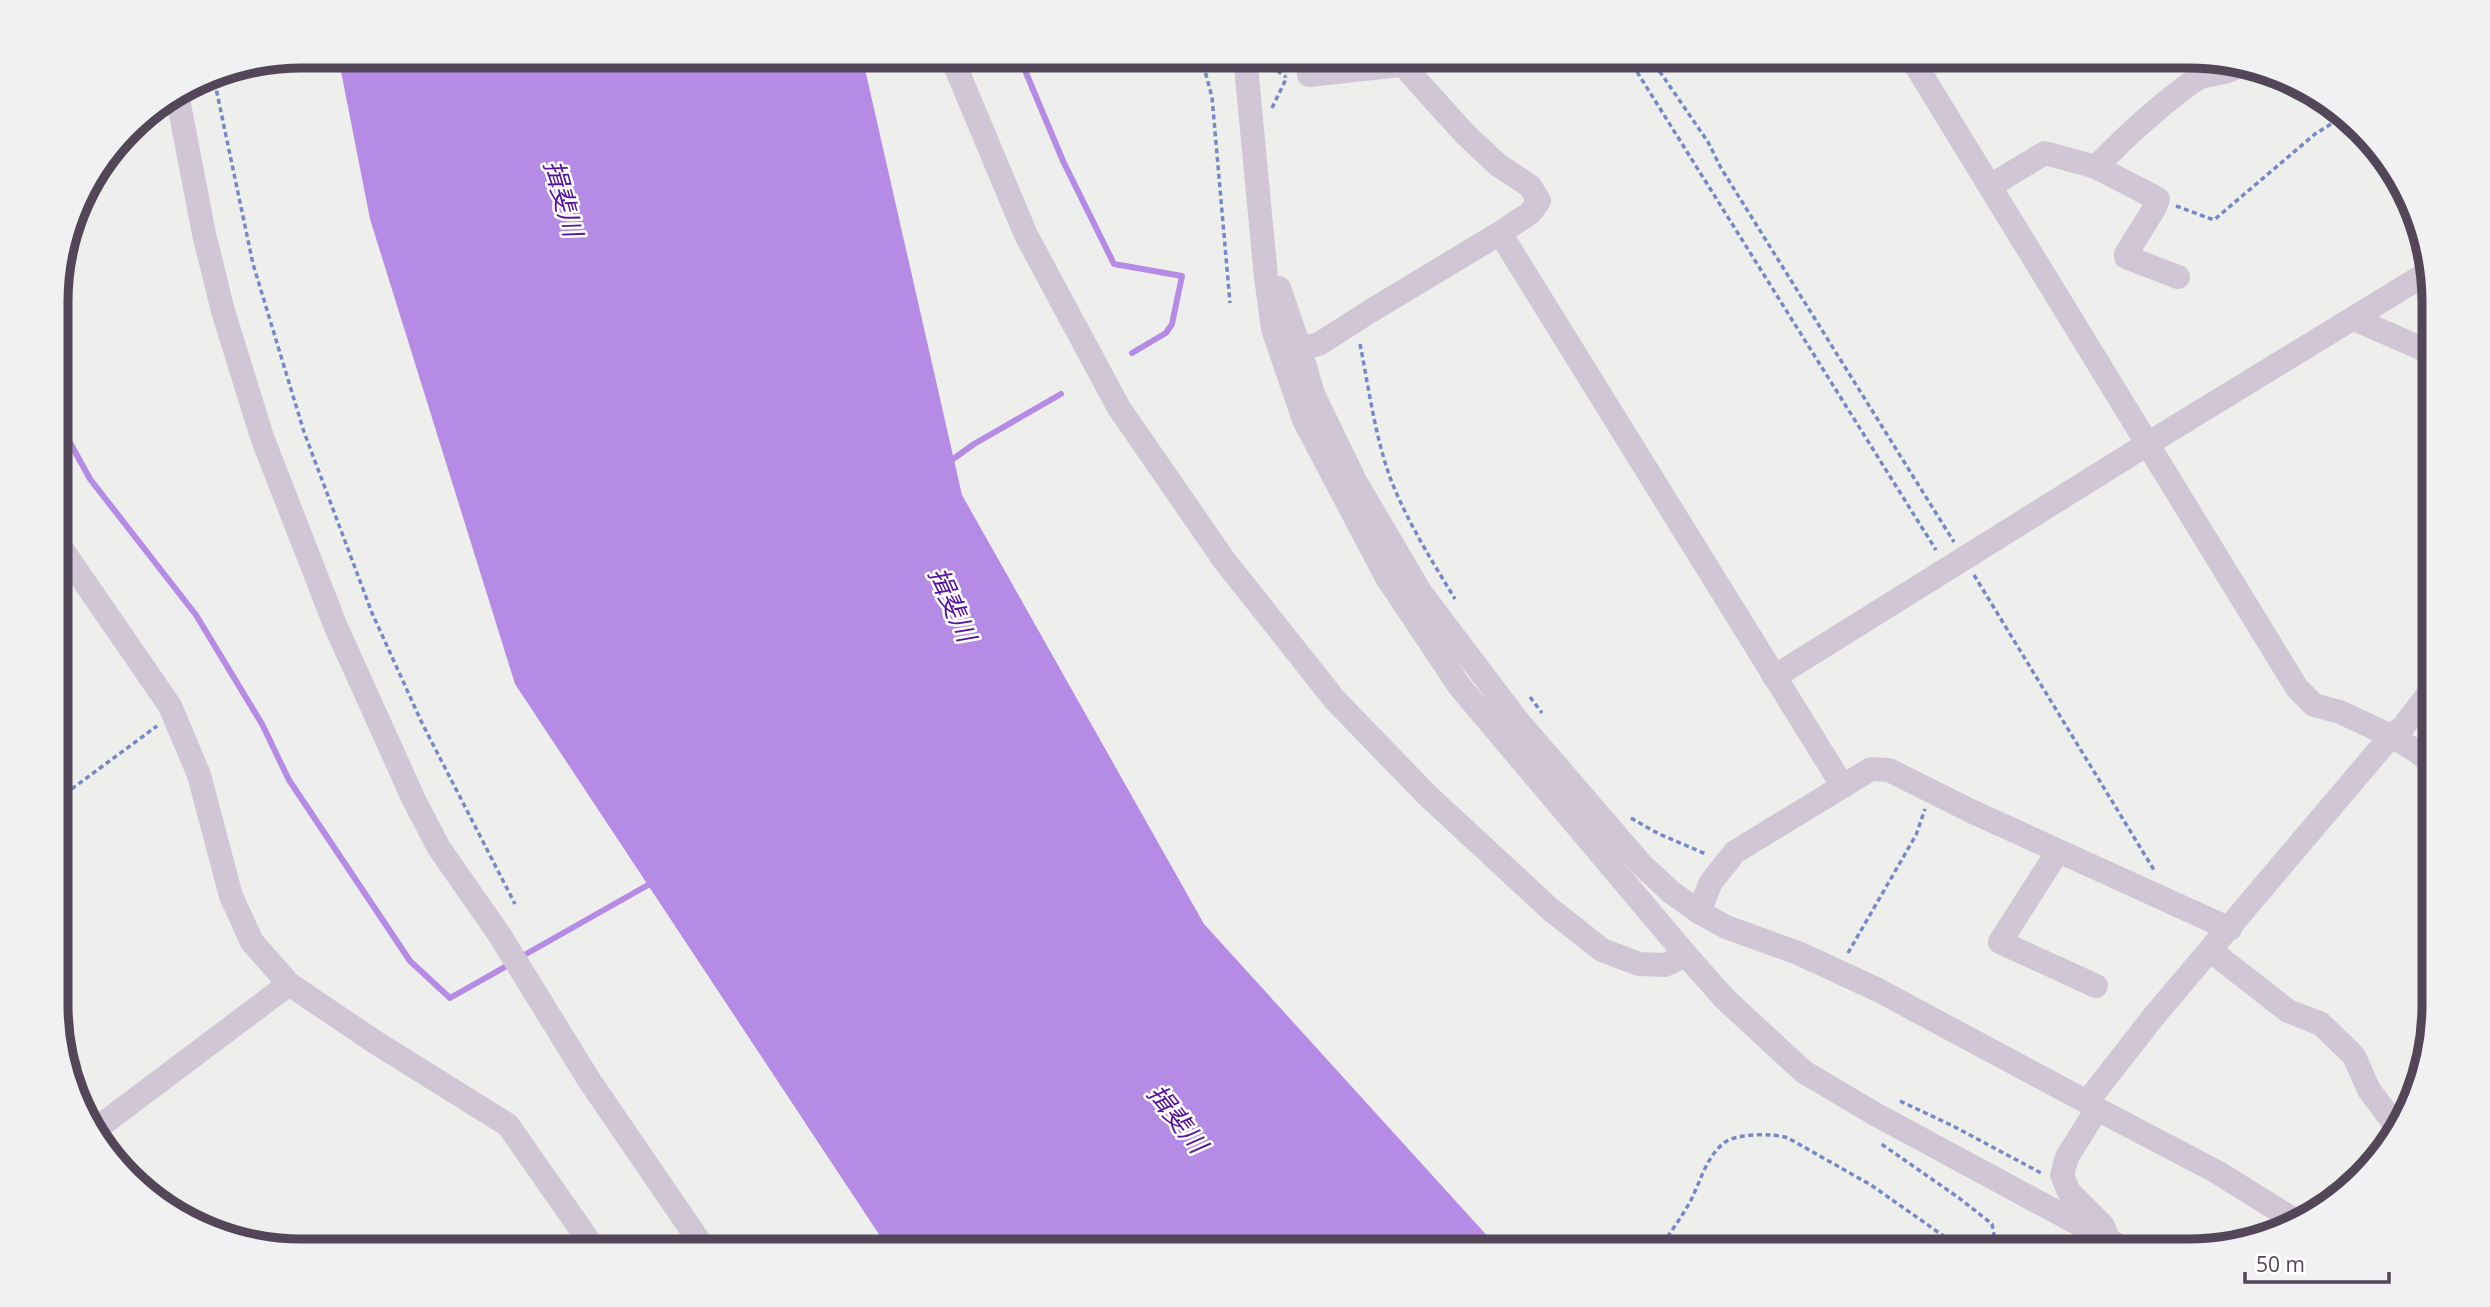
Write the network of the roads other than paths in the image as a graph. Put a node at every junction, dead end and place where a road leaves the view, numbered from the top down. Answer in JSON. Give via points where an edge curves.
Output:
{"nodes":[{"id":1,"x":956,"y":68,"type":"edge"},
{"id":2,"x":1246,"y":68,"type":"edge"},
{"id":3,"x":1301,"y":68,"type":"edge"},
{"id":4,"x":1358,"y":68,"type":"edge"},
{"id":5,"x":1412,"y":68,"type":"edge"},
{"id":6,"x":1917,"y":68,"type":"edge"},
{"id":7,"x":2228,"y":72,"type":"edge"},
{"id":8,"x":179,"y":104,"type":"edge"},
{"id":9,"x":2096,"y":167,"type":"junction"},
{"id":10,"x":1990,"y":186,"type":"junction"},
{"id":11,"x":1500,"y":233,"type":"junction"},
{"id":12,"x":1266,"y":277,"type":"junction"},
{"id":13,"x":2178,"y":277,"type":"dead end"},
{"id":14,"x":2420,"y":277,"type":"edge"},
{"id":15,"x":2354,"y":319,"type":"junction"},
{"id":16,"x":1300,"y":349,"type":"junction"},
{"id":17,"x":2422,"y":349,"type":"edge"},
{"id":18,"x":2149,"y":443,"type":"junction"},
{"id":19,"x":69,"y":559,"type":"edge"},
{"id":20,"x":1774,"y":677,"type":"junction"},
{"id":21,"x":2422,"y":702,"type":"edge"},
{"id":22,"x":2391,"y":736,"type":"junction"},
{"id":23,"x":2422,"y":755,"type":"edge"},
{"id":24,"x":1842,"y":785,"type":"junction"},
{"id":25,"x":2058,"y":851,"type":"junction"},
{"id":26,"x":1699,"y":912,"type":"junction"},
{"id":27,"x":2230,"y":929,"type":"junction"},
{"id":28,"x":2211,"y":951,"type":"junction"},
{"id":29,"x":1686,"y":955,"type":"junction"},
{"id":30,"x":289,"y":984,"type":"junction"},
{"id":31,"x":2096,"y":986,"type":"dead end"},
{"id":32,"x":2092,"y":1106,"type":"junction"},
{"id":33,"x":2391,"y":1119,"type":"edge"},
{"id":34,"x":102,"y":1125,"type":"edge"},
{"id":35,"x":2288,"y":1216,"type":"edge"},
{"id":36,"x":2106,"y":1238,"type":"edge"},
{"id":37,"x":2113,"y":1238,"type":"edge"},
{"id":38,"x":588,"y":1239,"type":"edge"},
{"id":39,"x":698,"y":1239,"type":"edge"}],
"edges":[{"from":1,"to":29,"type":"street","via":[[1026,234],[1119,408],[1224,560],[1335,700],[1427,796],[1550,909],[1602,950],[1639,964],[1665,965]]},
{"from":2,"to":12,"type":"street"},
{"from":3,"to":4,"type":"street","via":[[1309,75]]},
{"from":5,"to":11,"type":"street","via":[[1410,73],[1465,134],[1530,186],[1539,201],[1530,213]]},
{"from":6,"to":10,"type":"street"},
{"from":7,"to":9,"type":"street","via":[[2198,78]]},
{"from":8,"to":39,"type":"street","via":[[223,312],[262,436],[336,627],[414,800],[439,848]]},
{"from":9,"to":10,"type":"street","via":[[2045,153]]},
{"from":9,"to":13,"type":"street","via":[[2158,199],[2126,257]]},
{"from":10,"to":18,"type":"street"},
{"from":11,"to":16,"type":"street","via":[[1319,344]]},
{"from":11,"to":20,"type":"street"},
{"from":12,"to":16,"type":"street","via":[[1276,282]]},
{"from":12,"to":29,"type":"street","via":[[1273,329],[1304,421],[1386,576],[1460,687]]},
{"from":14,"to":15,"type":"street"},
{"from":15,"to":17,"type":"street"},
{"from":15,"to":18,"type":"street"},
{"from":16,"to":26,"type":"street","via":[[1313,394],[1355,481],[1421,593],[1517,720],[1641,864]]},
{"from":18,"to":20,"type":"street"},
{"from":18,"to":22,"type":"street","via":[[2297,688],[2314,705]]},
{"from":19,"to":30,"type":"street","via":[[173,714],[199,775],[231,896],[252,942]]},
{"from":20,"to":24,"type":"street"},
{"from":21,"to":22,"type":"street"},
{"from":22,"to":23,"type":"street"},
{"from":22,"to":27,"type":"street"},
{"from":24,"to":25,"type":"street","via":[[1871,769],[1889,770]]},
{"from":24,"to":26,"type":"street","via":[[1735,852],[1711,882]]},
{"from":25,"to":27,"type":"street"},
{"from":25,"to":31,"type":"street","via":[[2000,942]]},
{"from":26,"to":32,"type":"street","via":[[1838,971]]},
{"from":27,"to":28,"type":"street"},
{"from":28,"to":32,"type":"street","via":[[2154,1016]]},
{"from":28,"to":33,"type":"street","via":[[2288,1012],[2321,1024],[2354,1056],[2369,1090]]},
{"from":29,"to":36,"type":"street","via":[[1725,999],[1804,1072]]},
{"from":30,"to":34,"type":"street"},
{"from":30,"to":38,"type":"street","via":[[508,1125]]},
{"from":32,"to":35,"type":"street","via":[[2217,1172]]},
{"from":32,"to":37,"type":"street","via":[[2062,1175],[2069,1192]]}]}
